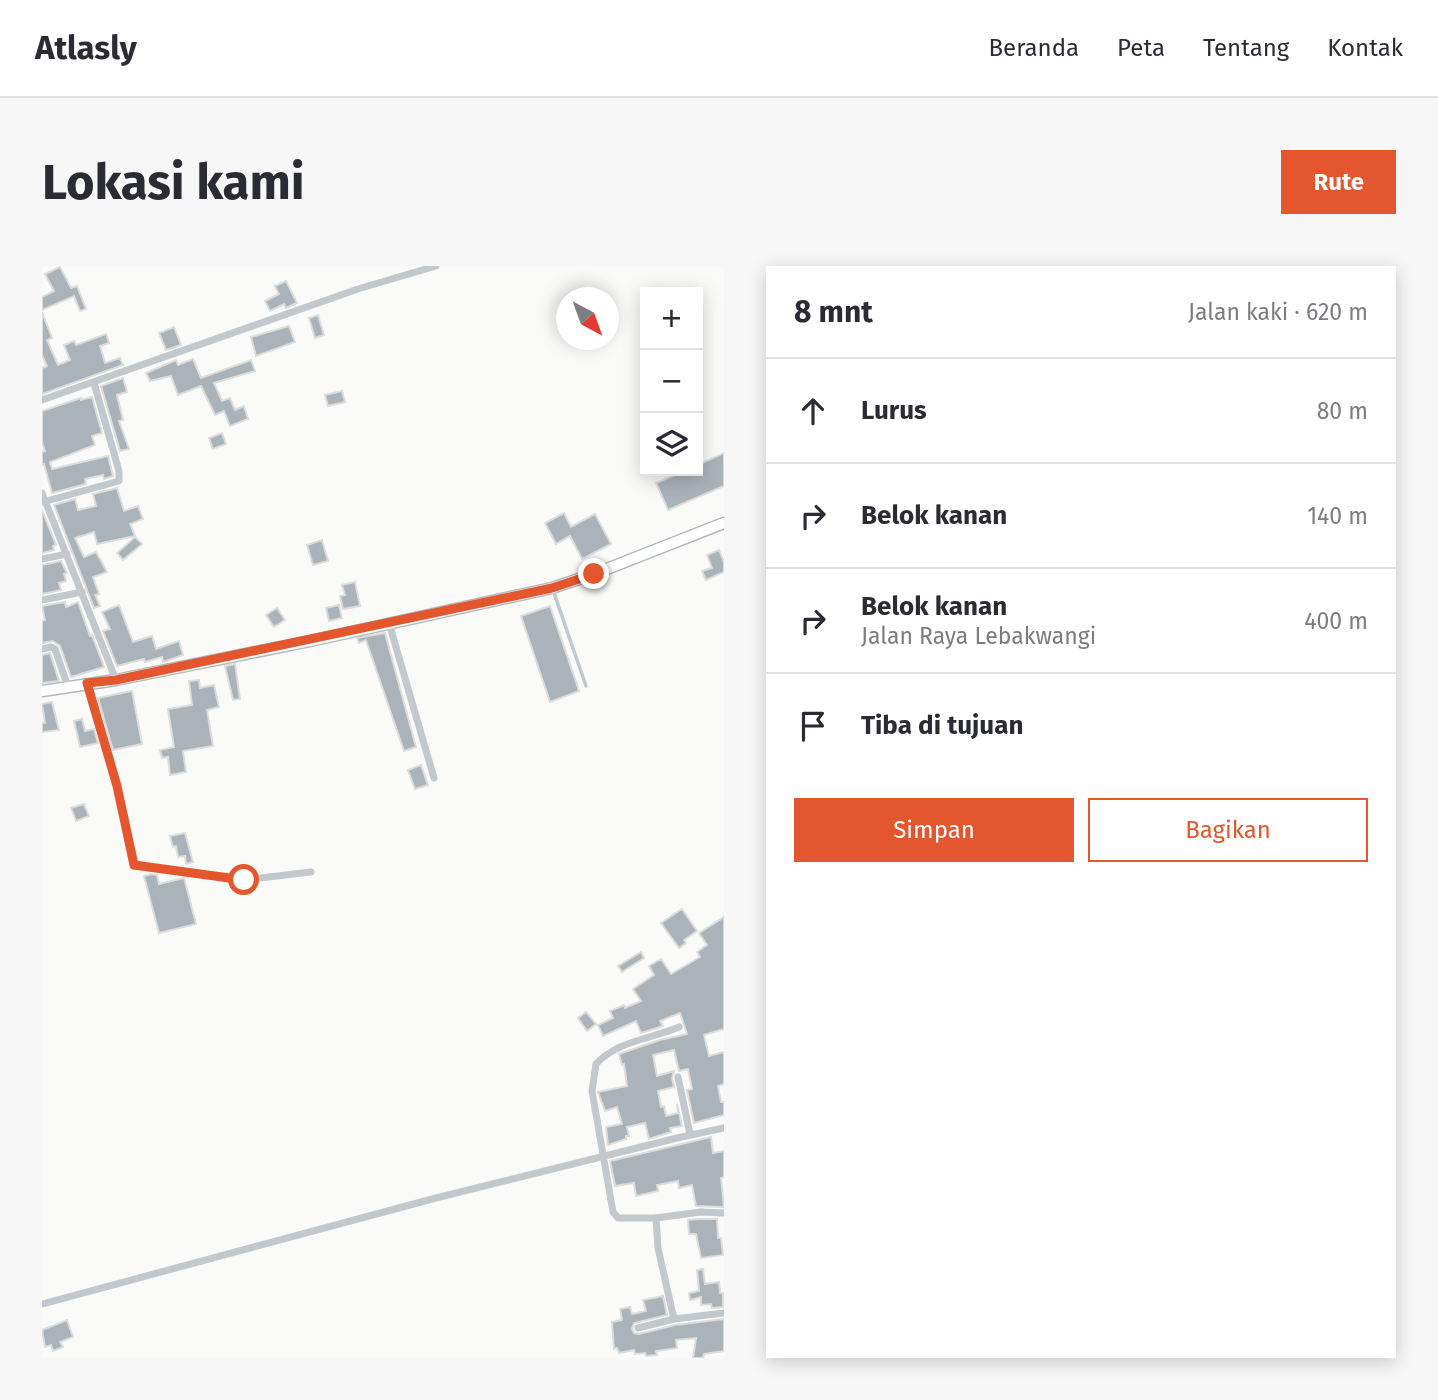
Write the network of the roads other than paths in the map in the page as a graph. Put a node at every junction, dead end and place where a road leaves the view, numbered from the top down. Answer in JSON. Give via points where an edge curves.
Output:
{"nodes":[{"id":1,"x":436,"y":266,"type":"edge"},
{"id":2,"x":94,"y":383,"type":"junction"},
{"id":3,"x":42,"y":399,"type":"edge"},
{"id":4,"x":43,"y":499,"type":"edge"},
{"id":5,"x":724,"y":523,"type":"edge"},
{"id":6,"x":67,"y":554,"type":"junction"},
{"id":7,"x":42,"y":559,"type":"edge"},
{"id":8,"x":552,"y":588,"type":"junction"},
{"id":9,"x":82,"y":593,"type":"junction"},
{"id":10,"x":42,"y":600,"type":"edge"},
{"id":11,"x":389,"y":623,"type":"junction"},
{"id":12,"x":42,"y":649,"type":"edge"},
{"id":13,"x":116,"y":680,"type":"junction"},
{"id":14,"x":87,"y":683,"type":"junction"},
{"id":15,"x":586,"y":685,"type":"dead end"},
{"id":16,"x":68,"y":687,"type":"junction"},
{"id":17,"x":42,"y":691,"type":"edge"},
{"id":18,"x":433,"y":778,"type":"dead end"},
{"id":19,"x":311,"y":872,"type":"dead end"},
{"id":20,"x":679,"y":1027,"type":"dead end"},
{"id":21,"x":678,"y":1077,"type":"dead end"},
{"id":22,"x":724,"y":1128,"type":"edge"},
{"id":23,"x":690,"y":1135,"type":"junction"},
{"id":24,"x":604,"y":1158,"type":"junction"},
{"id":25,"x":724,"y":1213,"type":"edge"},
{"id":26,"x":656,"y":1218,"type":"junction"},
{"id":27,"x":42,"y":1304,"type":"edge"},
{"id":28,"x":724,"y":1313,"type":"edge"},
{"id":29,"x":674,"y":1319,"type":"junction"},
{"id":30,"x":638,"y":1328,"type":"dead end"}],
"edges":[{"from":1,"to":2,"type":"street"},
{"from":2,"to":3,"type":"street"},
{"from":2,"to":4,"type":"street","via":[[119,481]]},
{"from":4,"to":6,"type":"street"},
{"from":5,"to":8,"type":"main road"},
{"from":6,"to":7,"type":"street"},
{"from":6,"to":9,"type":"street"},
{"from":8,"to":11,"type":"main road"},
{"from":8,"to":15,"type":"lane"},
{"from":9,"to":10,"type":"street"},
{"from":9,"to":13,"type":"street"},
{"from":11,"to":13,"type":"main road"},
{"from":11,"to":18,"type":"street"},
{"from":12,"to":16,"type":"street","via":[[55,649]]},
{"from":13,"to":14,"type":"main road"},
{"from":14,"to":16,"type":"main road"},
{"from":14,"to":19,"type":"street","via":[[134,863],[244,880]]},
{"from":16,"to":17,"type":"main road"},
{"from":20,"to":24,"type":"street","via":[[617,1047],[596,1064],[593,1091]]},
{"from":21,"to":23,"type":"street"},
{"from":22,"to":23,"type":"street"},
{"from":23,"to":24,"type":"street"},
{"from":24,"to":26,"type":"street","via":[[615,1216]]},
{"from":24,"to":27,"type":"street","via":[[436,1198]]},
{"from":25,"to":26,"type":"street"},
{"from":26,"to":29,"type":"street"},
{"from":28,"to":29,"type":"street"},
{"from":29,"to":30,"type":"street"}]}
